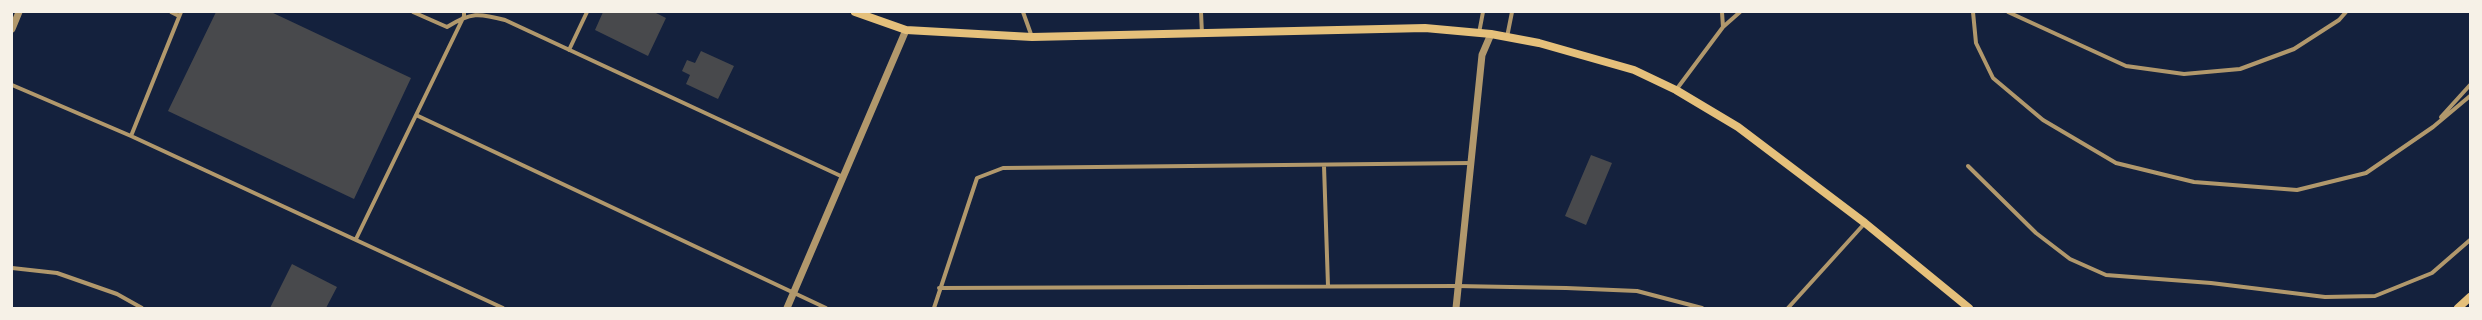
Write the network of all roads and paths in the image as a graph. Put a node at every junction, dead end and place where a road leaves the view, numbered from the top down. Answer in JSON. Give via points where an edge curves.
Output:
{"nodes":[{"id":1,"x":19,"y":12,"type":"edge"},
{"id":2,"x":171,"y":12,"type":"edge"},
{"id":3,"x":414,"y":12,"type":"edge"},
{"id":4,"x":587,"y":12,"type":"edge"},
{"id":5,"x":855,"y":12,"type":"edge"},
{"id":6,"x":1023,"y":12,"type":"edge"},
{"id":7,"x":1201,"y":12,"type":"edge"},
{"id":8,"x":1483,"y":12,"type":"edge"},
{"id":9,"x":1512,"y":12,"type":"edge"},
{"id":10,"x":1722,"y":12,"type":"edge"},
{"id":11,"x":1740,"y":12,"type":"edge"},
{"id":12,"x":1974,"y":12,"type":"edge"},
{"id":13,"x":2008,"y":12,"type":"edge"},
{"id":14,"x":2346,"y":12,"type":"edge"},
{"id":15,"x":180,"y":14,"type":"edge"},
{"id":16,"x":464,"y":14,"type":"edge"},
{"id":17,"x":1722,"y":27,"type":"junction"},
{"id":18,"x":12,"y":29,"type":"edge"},
{"id":19,"x":906,"y":30,"type":"junction"},
{"id":20,"x":1479,"y":33,"type":"junction"},
{"id":21,"x":1202,"y":34,"type":"junction"},
{"id":22,"x":1491,"y":34,"type":"junction"},
{"id":23,"x":1507,"y":37,"type":"junction"},
{"id":24,"x":1032,"y":38,"type":"junction"},
{"id":25,"x":569,"y":50,"type":"junction"},
{"id":26,"x":12,"y":85,"type":"edge"},
{"id":27,"x":2470,"y":85,"type":"edge"},
{"id":28,"x":1676,"y":90,"type":"junction"},
{"id":29,"x":2470,"y":96,"type":"edge"},
{"id":30,"x":416,"y":115,"type":"junction"},
{"id":31,"x":2432,"y":127,"type":"junction"},
{"id":32,"x":131,"y":136,"type":"junction"},
{"id":33,"x":1471,"y":163,"type":"junction"},
{"id":34,"x":1324,"y":166,"type":"junction"},
{"id":35,"x":1968,"y":166,"type":"dead end"},
{"id":36,"x":844,"y":177,"type":"junction"},
{"id":37,"x":1865,"y":223,"type":"junction"},
{"id":38,"x":356,"y":239,"type":"junction"},
{"id":39,"x":2470,"y":240,"type":"edge"},
{"id":40,"x":12,"y":268,"type":"edge"},
{"id":41,"x":1328,"y":286,"type":"junction"},
{"id":42,"x":1456,"y":286,"type":"junction"},
{"id":43,"x":939,"y":288,"type":"junction"},
{"id":44,"x":793,"y":292,"type":"junction"},
{"id":45,"x":2470,"y":297,"type":"edge"},
{"id":46,"x":142,"y":308,"type":"edge"},
{"id":47,"x":503,"y":308,"type":"edge"},
{"id":48,"x":787,"y":308,"type":"edge"},
{"id":49,"x":826,"y":308,"type":"edge"},
{"id":50,"x":934,"y":308,"type":"edge"},
{"id":51,"x":1456,"y":308,"type":"edge"},
{"id":52,"x":1702,"y":308,"type":"edge"},
{"id":53,"x":1788,"y":308,"type":"edge"},
{"id":54,"x":1969,"y":308,"type":"edge"},
{"id":55,"x":2458,"y":308,"type":"edge"}],
"edges":[{"from":1,"to":18,"type":"street"},
{"from":2,"to":15,"type":"street"},
{"from":3,"to":16,"type":"street","via":[[447,27]]},
{"from":4,"to":25,"type":"street"},
{"from":5,"to":19,"type":"main road"},
{"from":6,"to":24,"type":"street"},
{"from":7,"to":21,"type":"street"},
{"from":8,"to":20,"type":"street"},
{"from":9,"to":23,"type":"street"},
{"from":10,"to":17,"type":"street"},
{"from":11,"to":17,"type":"street"},
{"from":12,"to":31,"type":"street","via":[[1976,43],[1993,78],[2043,120],[2116,163],[2194,182],[2297,190],[2366,174]]},
{"from":13,"to":14,"type":"street","via":[[2126,66],[2184,74],[2240,69],[2294,49],[2339,20]]},
{"from":15,"to":32,"type":"street"},
{"from":16,"to":25,"type":"street","via":[[480,14],[505,20]]},
{"from":16,"to":30,"type":"street"},
{"from":17,"to":28,"type":"street"},
{"from":19,"to":24,"type":"main road"},
{"from":19,"to":36,"type":"street"},
{"from":20,"to":21,"type":"main road","via":[[1426,28]]},
{"from":20,"to":22,"type":"main road"},
{"from":21,"to":24,"type":"main road"},
{"from":22,"to":23,"type":"main road"},
{"from":22,"to":33,"type":"street","via":[[1482,55]]},
{"from":23,"to":28,"type":"main road","via":[[1539,43],[1634,70]]},
{"from":25,"to":36,"type":"street"},
{"from":26,"to":32,"type":"street"},
{"from":27,"to":31,"type":"street"},
{"from":28,"to":37,"type":"main road","via":[[1738,127]]},
{"from":29,"to":31,"type":"street"},
{"from":30,"to":38,"type":"street"},
{"from":30,"to":44,"type":"street"},
{"from":32,"to":38,"type":"street"},
{"from":33,"to":34,"type":"street"},
{"from":33,"to":42,"type":"street"},
{"from":34,"to":41,"type":"street"},
{"from":34,"to":43,"type":"street","via":[[1003,168],[977,178]]},
{"from":35,"to":39,"type":"street","via":[[2036,233],[2070,259],[2106,275],[2211,283],[2325,297],[2375,296],[2432,273]]},
{"from":36,"to":44,"type":"street"},
{"from":37,"to":53,"type":"street"},
{"from":37,"to":54,"type":"main road"},
{"from":38,"to":47,"type":"street"},
{"from":40,"to":46,"type":"street","via":[[58,273],[116,294]]},
{"from":41,"to":42,"type":"street"},
{"from":41,"to":43,"type":"street"},
{"from":42,"to":51,"type":"street"},
{"from":42,"to":52,"type":"street","via":[[1637,291]]},
{"from":43,"to":50,"type":"street"},
{"from":44,"to":48,"type":"street"},
{"from":44,"to":49,"type":"street"},
{"from":45,"to":55,"type":"main road"}]}
